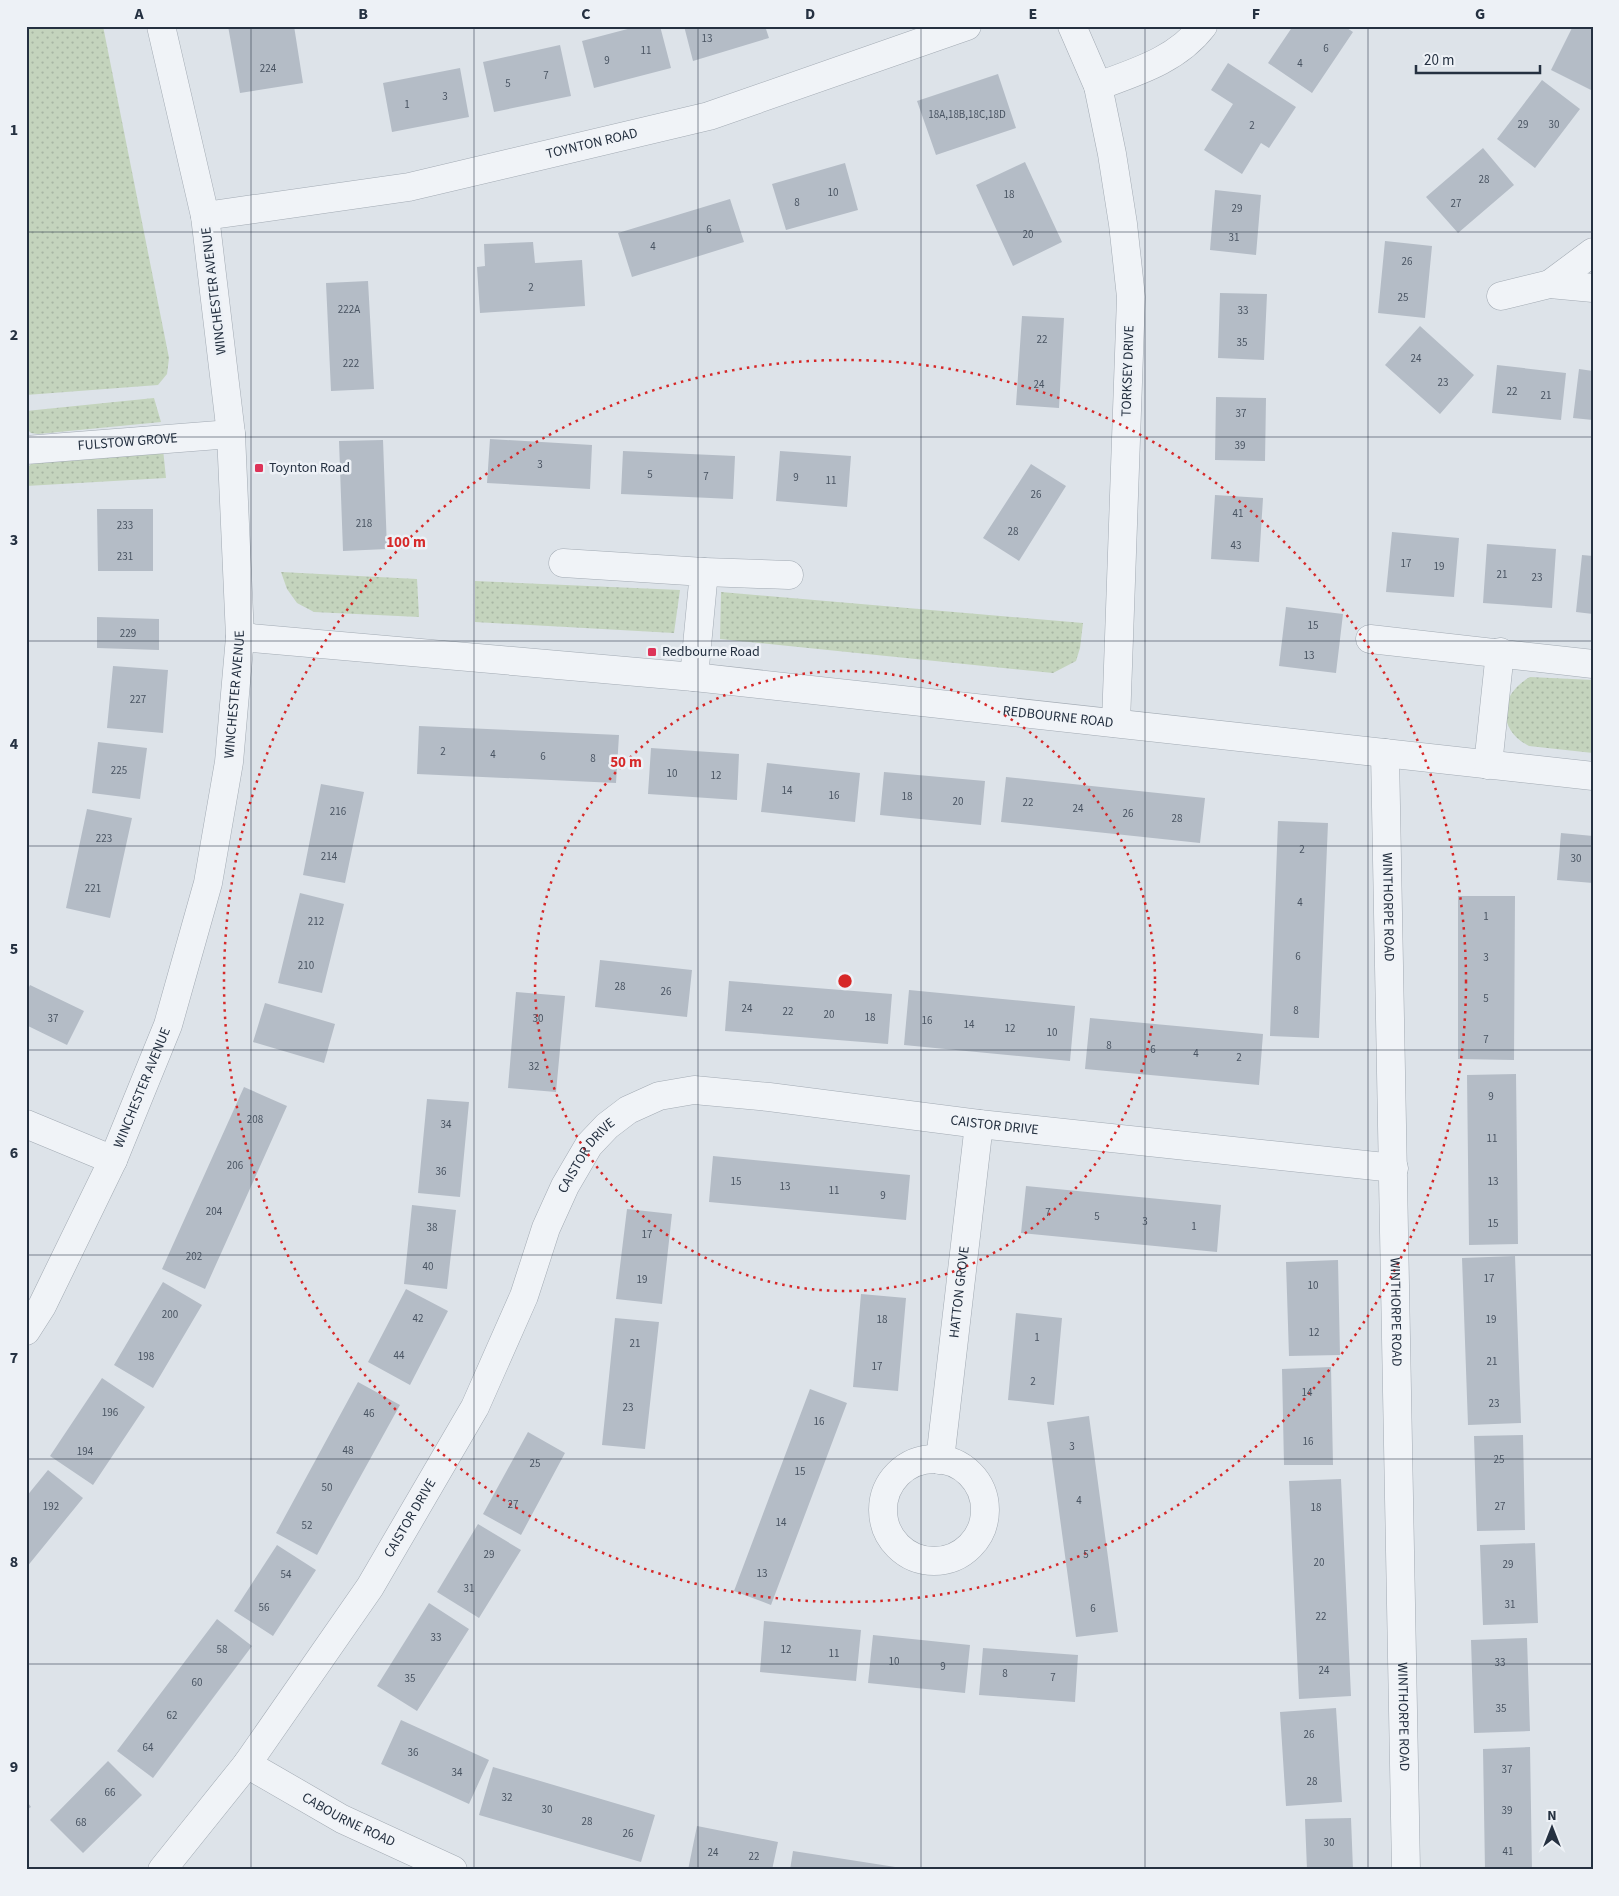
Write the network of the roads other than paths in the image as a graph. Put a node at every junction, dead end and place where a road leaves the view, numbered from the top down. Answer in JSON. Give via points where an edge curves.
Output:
{"nodes":[{"id":1,"x":161,"y":26,"type":"edge"},
{"id":2,"x":967,"y":26,"type":"edge"},
{"id":3,"x":1072,"y":26,"type":"edge"},
{"id":4,"x":1203,"y":26,"type":"edge"},
{"id":5,"x":1098,"y":86,"type":"junction"},
{"id":6,"x":206,"y":216,"type":"junction"},
{"id":7,"x":1593,"y":252,"type":"edge"},
{"id":8,"x":1550,"y":284,"type":"junction"},
{"id":9,"x":1593,"y":288,"type":"edge"},
{"id":10,"x":1501,"y":296,"type":"dead end"},
{"id":11,"x":231,"y":434,"type":"junction"},
{"id":12,"x":26,"y":450,"type":"edge"},
{"id":13,"x":562,"y":563,"type":"dead end"},
{"id":14,"x":704,"y":572,"type":"junction"},
{"id":15,"x":789,"y":575,"type":"dead end"},
{"id":16,"x":240,"y":637,"type":"junction"},
{"id":17,"x":1370,"y":639,"type":"dead end"},
{"id":18,"x":1500,"y":652,"type":"junction"},
{"id":19,"x":1593,"y":664,"type":"edge"},
{"id":20,"x":694,"y":677,"type":"junction"},
{"id":21,"x":1116,"y":723,"type":"junction"},
{"id":22,"x":1385,"y":753,"type":"junction"},
{"id":23,"x":1488,"y":765,"type":"junction"},
{"id":24,"x":1593,"y":776,"type":"edge"},
{"id":25,"x":26,"y":1124,"type":"edge"},
{"id":26,"x":979,"y":1124,"type":"junction"},
{"id":27,"x":113,"y":1160,"type":"junction"},
{"id":28,"x":1394,"y":1168,"type":"junction"},
{"id":29,"x":26,"y":1331,"type":"edge"},
{"id":30,"x":940,"y":1460,"type":"dead end"},
{"id":31,"x":247,"y":1764,"type":"junction"},
{"id":32,"x":162,"y":1870,"type":"edge"},
{"id":33,"x":453,"y":1870,"type":"edge"},
{"id":34,"x":1406,"y":1870,"type":"edge"}],
"edges":[{"from":1,"to":6,"type":"street","name":"WINCHESTER AVENUE"},
{"from":2,"to":6,"type":"street","name":"TOYNTON ROAD","via":[[709,116],[409,187]]},
{"from":3,"to":5,"type":"street","name":"TORKSEY DRIVE"},
{"from":4,"to":5,"type":"street","via":[[1193,40],[1152,66]]},
{"from":5,"to":21,"type":"street","name":"TORKSEY DRIVE","via":[[1123,224],[1131,298]]},
{"from":6,"to":11,"type":"street","name":"WINCHESTER AVENUE"},
{"from":7,"to":8,"type":"street"},
{"from":8,"to":9,"type":"street"},
{"from":8,"to":10,"type":"street"},
{"from":11,"to":12,"type":"street","name":"FULSTOW GROVE"},
{"from":11,"to":16,"type":"street","name":"WINCHESTER AVENUE"},
{"from":13,"to":14,"type":"street"},
{"from":14,"to":15,"type":"street"},
{"from":14,"to":20,"type":"street"},
{"from":16,"to":20,"type":"street","name":"REDBOURNE ROAD"},
{"from":16,"to":27,"type":"street","name":"WINCHESTER AVENUE","via":[[228,762],[208,883],[168,1025]]},
{"from":17,"to":18,"type":"street"},
{"from":18,"to":19,"type":"street"},
{"from":18,"to":23,"type":"street"},
{"from":20,"to":21,"type":"street","name":"REDBOURNE ROAD"},
{"from":21,"to":22,"type":"street","name":"REDBOURNE ROAD"},
{"from":22,"to":23,"type":"street","name":"REDBOURNE ROAD"},
{"from":22,"to":28,"type":"street","name":"WINTHORPE ROAD"},
{"from":23,"to":24,"type":"street","name":"REDBOURNE ROAD"},
{"from":25,"to":27,"type":"street"},
{"from":26,"to":28,"type":"street","name":"CAISTOR DRIVE"},
{"from":26,"to":30,"type":"street","name":"HATTON GROVE"},
{"from":26,"to":31,"type":"street","name":"CAISTOR DRIVE","via":[[769,1096],[694,1090],[659,1096],[628,1110],[607,1126],[589,1145],[565,1186],[546,1228],[524,1296],[475,1407],[370,1587]]},
{"from":27,"to":29,"type":"street","name":"WINCHESTER AVENUE","via":[[42,1306]]},
{"from":28,"to":34,"type":"street","name":"WINTHORPE ROAD"},
{"from":31,"to":32,"type":"street","name":"CAISTOR DRIVE"},
{"from":31,"to":33,"type":"street","name":"CABOURNE ROAD","via":[[342,1819]]}]}
